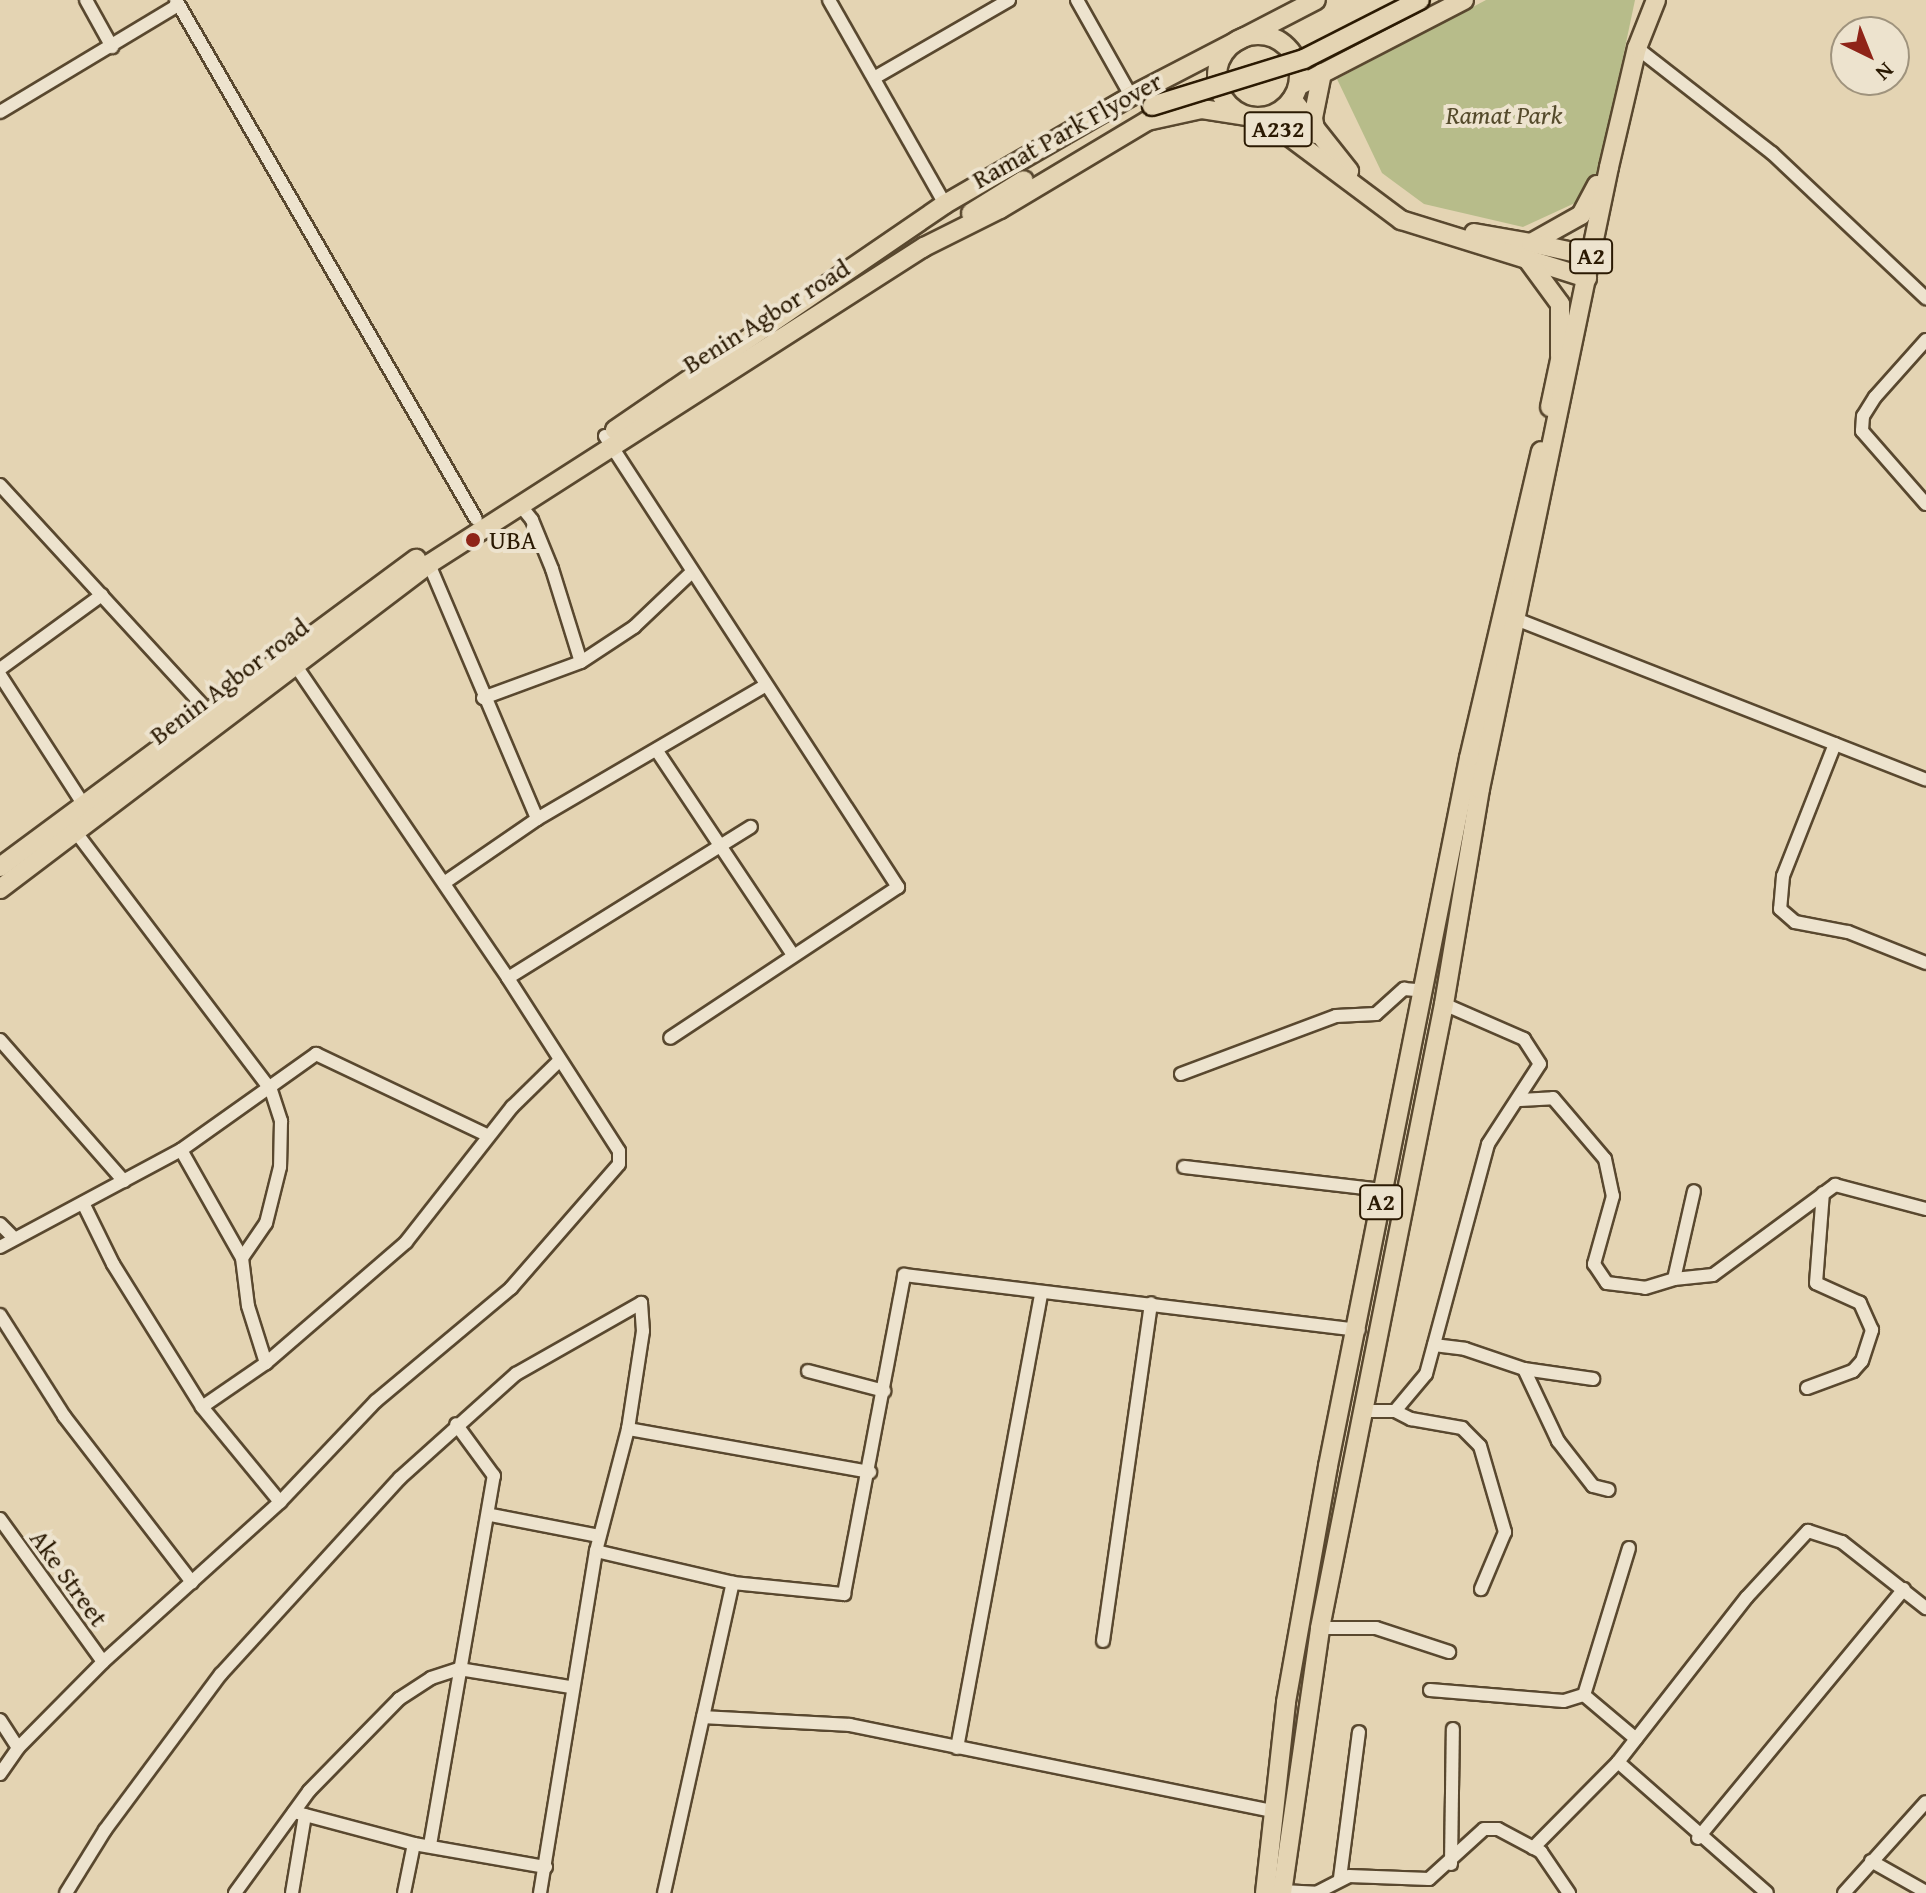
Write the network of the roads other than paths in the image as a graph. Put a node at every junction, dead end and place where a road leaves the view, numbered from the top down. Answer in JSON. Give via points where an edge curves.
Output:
{"nodes":[{"id":1,"x":86,"y":0,"type":"edge"},
{"id":2,"x":829,"y":0,"type":"edge"},
{"id":3,"x":1009,"y":0,"type":"edge"},
{"id":4,"x":1077,"y":0,"type":"edge"},
{"id":5,"x":1316,"y":0,"type":"edge"},
{"id":6,"x":1397,"y":0,"type":"edge"},
{"id":7,"x":1420,"y":0,"type":"edge"},
{"id":8,"x":1464,"y":0,"type":"edge"},
{"id":9,"x":1645,"y":0,"type":"edge"},
{"id":10,"x":1656,"y":0,"type":"edge"},
{"id":11,"x":177,"y":2,"type":"edge"},
{"id":12,"x":1240,"y":38,"type":"junction"},
{"id":13,"x":112,"y":47,"type":"junction"},
{"id":14,"x":1637,"y":48,"type":"junction"},
{"id":15,"x":1322,"y":73,"type":"junction"},
{"id":16,"x":874,"y":78,"type":"junction"},
{"id":17,"x":1295,"y":93,"type":"junction"},
{"id":18,"x":1143,"y":100,"type":"junction"},
{"id":19,"x":0,"y":112,"type":"edge"},
{"id":20,"x":1253,"y":117,"type":"junction"},
{"id":21,"x":1316,"y":134,"type":"junction"},
{"id":22,"x":1594,"y":197,"type":"junction"},
{"id":23,"x":945,"y":204,"type":"junction"},
{"id":24,"x":913,"y":230,"type":"junction"},
{"id":25,"x":924,"y":247,"type":"junction"},
{"id":26,"x":1529,"y":251,"type":"junction"},
{"id":27,"x":1586,"y":254,"type":"junction"},
{"id":28,"x":1581,"y":277,"type":"junction"},
{"id":29,"x":1926,"y":298,"type":"edge"},
{"id":30,"x":1926,"y":340,"type":"edge"},
{"id":31,"x":1560,"y":356,"type":"junction"},
{"id":32,"x":608,"y":442,"type":"junction"},
{"id":33,"x":0,"y":485,"type":"edge"},
{"id":34,"x":1926,"y":504,"type":"edge"},
{"id":35,"x":520,"y":505,"type":"junction"},
{"id":36,"x":1530,"y":515,"type":"junction"},
{"id":37,"x":476,"y":519,"type":"junction"},
{"id":38,"x":429,"y":564,"type":"junction"},
{"id":39,"x":692,"y":572,"type":"junction"},
{"id":40,"x":102,"y":595,"type":"junction"},
{"id":41,"x":1516,"y":619,"type":"junction"},
{"id":42,"x":581,"y":662,"type":"junction"},
{"id":43,"x":294,"y":663,"type":"junction"},
{"id":44,"x":0,"y":672,"type":"edge"},
{"id":45,"x":765,"y":686,"type":"junction"},
{"id":46,"x":483,"y":698,"type":"junction"},
{"id":47,"x":207,"y":710,"type":"junction"},
{"id":48,"x":1835,"y":744,"type":"junction"},
{"id":49,"x":657,"y":751,"type":"junction"},
{"id":50,"x":1926,"y":780,"type":"edge"},
{"id":51,"x":83,"y":804,"type":"junction"},
{"id":52,"x":537,"y":819,"type":"junction"},
{"id":53,"x":751,"y":827,"type":"dead end"},
{"id":54,"x":75,"y":831,"type":"junction"},
{"id":55,"x":723,"y":847,"type":"junction"},
{"id":56,"x":0,"y":867,"type":"edge"},
{"id":57,"x":444,"y":883,"type":"junction"},
{"id":58,"x":0,"y":889,"type":"edge"},
{"id":59,"x":793,"y":955,"type":"junction"},
{"id":60,"x":1926,"y":963,"type":"edge"},
{"id":61,"x":508,"y":978,"type":"junction"},
{"id":62,"x":1425,"y":991,"type":"junction"},
{"id":63,"x":1444,"y":1004,"type":"junction"},
{"id":64,"x":670,"y":1038,"type":"dead end"},
{"id":65,"x":0,"y":1040,"type":"edge"},
{"id":66,"x":558,"y":1062,"type":"junction"},
{"id":67,"x":1181,"y":1074,"type":"dead end"},
{"id":68,"x":271,"y":1090,"type":"junction"},
{"id":69,"x":1520,"y":1100,"type":"junction"},
{"id":70,"x":489,"y":1136,"type":"junction"},
{"id":71,"x":181,"y":1150,"type":"junction"},
{"id":72,"x":1184,"y":1167,"type":"dead end"},
{"id":73,"x":124,"y":1181,"type":"junction"},
{"id":74,"x":1383,"y":1190,"type":"junction"},
{"id":75,"x":1694,"y":1191,"type":"dead end"},
{"id":76,"x":1823,"y":1193,"type":"junction"},
{"id":77,"x":83,"y":1203,"type":"junction"},
{"id":78,"x":1926,"y":1209,"type":"edge"},
{"id":79,"x":0,"y":1224,"type":"edge"},
{"id":80,"x":14,"y":1238,"type":"junction"},
{"id":81,"x":0,"y":1247,"type":"edge"},
{"id":82,"x":242,"y":1258,"type":"junction"},
{"id":83,"x":1674,"y":1279,"type":"junction"},
{"id":84,"x":1041,"y":1293,"type":"junction"},
{"id":85,"x":1151,"y":1303,"type":"junction"},
{"id":86,"x":0,"y":1315,"type":"edge"},
{"id":87,"x":1359,"y":1330,"type":"junction"},
{"id":88,"x":1434,"y":1345,"type":"junction"},
{"id":89,"x":266,"y":1363,"type":"junction"},
{"id":90,"x":1524,"y":1369,"type":"junction"},
{"id":91,"x":808,"y":1371,"type":"dead end"},
{"id":92,"x":1593,"y":1379,"type":"dead end"},
{"id":93,"x":1807,"y":1388,"type":"dead end"},
{"id":94,"x":884,"y":1391,"type":"junction"},
{"id":95,"x":202,"y":1407,"type":"junction"},
{"id":96,"x":1361,"y":1411,"type":"junction"},
{"id":97,"x":1395,"y":1411,"type":"junction"},
{"id":98,"x":456,"y":1424,"type":"junction"},
{"id":99,"x":628,"y":1429,"type":"junction"},
{"id":100,"x":870,"y":1472,"type":"junction"},
{"id":101,"x":1609,"y":1490,"type":"dead end"},
{"id":102,"x":280,"y":1502,"type":"junction"},
{"id":103,"x":491,"y":1515,"type":"junction"},
{"id":104,"x":0,"y":1519,"type":"edge"},
{"id":105,"x":599,"y":1536,"type":"junction"},
{"id":106,"x":1629,"y":1548,"type":"dead end"},
{"id":107,"x":596,"y":1551,"type":"junction"},
{"id":108,"x":192,"y":1582,"type":"junction"},
{"id":109,"x":733,"y":1583,"type":"junction"},
{"id":110,"x":1481,"y":1589,"type":"dead end"},
{"id":111,"x":1904,"y":1589,"type":"junction"},
{"id":112,"x":1926,"y":1608,"type":"edge"},
{"id":113,"x":1320,"y":1628,"type":"junction"},
{"id":114,"x":1103,"y":1641,"type":"dead end"},
{"id":115,"x":1449,"y":1652,"type":"dead end"},
{"id":116,"x":103,"y":1662,"type":"junction"},
{"id":117,"x":459,"y":1669,"type":"junction"},
{"id":118,"x":570,"y":1687,"type":"junction"},
{"id":119,"x":1430,"y":1690,"type":"dead end"},
{"id":120,"x":1584,"y":1695,"type":"junction"},
{"id":121,"x":703,"y":1717,"type":"junction"},
{"id":122,"x":0,"y":1720,"type":"edge"},
{"id":123,"x":1453,"y":1729,"type":"dead end"},
{"id":124,"x":1359,"y":1732,"type":"dead end"},
{"id":125,"x":1636,"y":1739,"type":"junction"},
{"id":126,"x":18,"y":1748,"type":"junction"},
{"id":127,"x":957,"y":1748,"type":"junction"},
{"id":128,"x":1618,"y":1762,"type":"junction"},
{"id":129,"x":0,"y":1774,"type":"edge"},
{"id":130,"x":1926,"y":1802,"type":"edge"},
{"id":131,"x":1274,"y":1811,"type":"junction"},
{"id":132,"x":300,"y":1814,"type":"junction"},
{"id":133,"x":1698,"y":1838,"type":"junction"},
{"id":134,"x":414,"y":1844,"type":"junction"},
{"id":135,"x":430,"y":1845,"type":"junction"},
{"id":136,"x":1533,"y":1848,"type":"junction"},
{"id":137,"x":1871,"y":1861,"type":"junction"},
{"id":138,"x":1451,"y":1864,"type":"junction"},
{"id":139,"x":546,"y":1867,"type":"junction"},
{"id":140,"x":1340,"y":1878,"type":"junction"},
{"id":141,"x":1919,"y":1891,"type":"edge"},
{"id":142,"x":1276,"y":1892,"type":"edge"},
{"id":143,"x":66,"y":1893,"type":"edge"},
{"id":144,"x":235,"y":1893,"type":"edge"},
{"id":145,"x":292,"y":1893,"type":"edge"},
{"id":146,"x":404,"y":1893,"type":"edge"},
{"id":147,"x":540,"y":1893,"type":"edge"},
{"id":148,"x":664,"y":1893,"type":"edge"},
{"id":149,"x":1569,"y":1893,"type":"edge"},
{"id":150,"x":1767,"y":1893,"type":"edge"},
{"id":151,"x":1844,"y":1893,"type":"edge"}],
"edges":[{"from":1,"to":13,"type":"street"},
{"from":2,"to":16,"type":"street"},
{"from":3,"to":16,"type":"street"},
{"from":4,"to":18,"type":"street"},
{"from":5,"to":12,"type":"highway","name":"Benin Agbor road"},
{"from":6,"to":18,"type":"highway","name":"Ramat Park Flyover","via":[[1299,49]]},
{"from":7,"to":18,"type":"highway","name":"Ramat Park Flyover","bridge":true,"via":[[1304,59]]},
{"from":8,"to":15,"type":"highway"},
{"from":9,"to":22,"type":"highway"},
{"from":10,"to":14,"type":"highway","number":"A2"},
{"from":11,"to":13,"type":"street"},
{"from":11,"to":37,"type":"street"},
{"from":12,"to":17,"type":"highway","via":[[1263,35],[1284,44],[1297,63]]},
{"from":12,"to":18,"type":"highway","name":"Benin Agbor road"},
{"from":12,"to":20,"type":"highway","via":[[1222,55],[1216,79],[1231,108]]},
{"from":13,"to":19,"type":"street"},
{"from":14,"to":27,"type":"highway","number":"A2"},
{"from":14,"to":29,"type":"street","via":[[1772,153]]},
{"from":15,"to":17,"type":"highway"},
{"from":15,"to":21,"type":"highway","via":[[1313,118]]},
{"from":16,"to":23,"type":"street"},
{"from":17,"to":20,"type":"highway","via":[[1275,114]]},
{"from":17,"to":21,"type":"highway"},
{"from":18,"to":23,"type":"highway","name":"Benin Agbor road"},
{"from":18,"to":24,"type":"highway","name":"Ramat Park Flyover"},
{"from":18,"to":25,"type":"highway","name":"Ramat Park Flyover"},
{"from":20,"to":25,"type":"highway","name":"Benin Agbor road","number":"A232","via":[[1202,109],[1147,121],[1000,209]]},
{"from":20,"to":26,"type":"highway","name":"Benin Agbor road","number":"A232","via":[[1282,131],[1401,220]]},
{"from":21,"to":26,"type":"highway","via":[[1374,192],[1408,212]]},
{"from":22,"to":26,"type":"highway","via":[[1581,215]]},
{"from":22,"to":27,"type":"highway"},
{"from":23,"to":24,"type":"highway","name":"Benin Agbor road"},
{"from":24,"to":32,"type":"highway","name":"Benin Agbor road"},
{"from":25,"to":32,"type":"highway","name":"Benin Agbor road"},
{"from":26,"to":27,"type":"highway"},
{"from":26,"to":28,"type":"highway"},
{"from":26,"to":31,"type":"highway","via":[[1560,304]]},
{"from":27,"to":28,"type":"highway","number":"A2"},
{"from":28,"to":31,"type":"highway"},
{"from":28,"to":36,"type":"highway","number":"A2"},
{"from":30,"to":34,"type":"street","via":[[1875,397],[1863,416],[1862,431]]},
{"from":31,"to":36,"type":"highway","number":"A2"},
{"from":32,"to":35,"type":"highway","name":"Benin Agbor road"},
{"from":32,"to":37,"type":"highway","name":"Benin Agbor road"},
{"from":32,"to":39,"type":"street"},
{"from":33,"to":40,"type":"street"},
{"from":35,"to":38,"type":"highway","name":"Benin Agbor road"},
{"from":35,"to":42,"type":"street","via":[[532,520],[552,569]]},
{"from":36,"to":41,"type":"highway","number":"A2"},
{"from":36,"to":62,"type":"highway","number":"A2"},
{"from":37,"to":47,"type":"highway","name":"Benin Agbor road"},
{"from":38,"to":43,"type":"highway","name":"Benin Agbor road"},
{"from":38,"to":46,"type":"street"},
{"from":39,"to":42,"type":"street","via":[[634,627]]},
{"from":39,"to":45,"type":"street"},
{"from":40,"to":44,"type":"street"},
{"from":40,"to":47,"type":"street"},
{"from":41,"to":48,"type":"street"},
{"from":41,"to":63,"type":"highway","number":"A2","via":[[1474,821]]},
{"from":42,"to":46,"type":"street"},
{"from":43,"to":54,"type":"highway","name":"Benin Agbor road"},
{"from":43,"to":57,"type":"street"},
{"from":44,"to":51,"type":"street"},
{"from":45,"to":49,"type":"street"},
{"from":45,"to":59,"type":"street","via":[[898,887]]},
{"from":46,"to":52,"type":"street"},
{"from":47,"to":51,"type":"highway","name":"Benin Agbor road"},
{"from":48,"to":50,"type":"street"},
{"from":48,"to":60,"type":"street","via":[[1783,876],[1780,909],[1795,922],[1848,932]]},
{"from":49,"to":52,"type":"street"},
{"from":49,"to":55,"type":"street"},
{"from":51,"to":56,"type":"highway","name":"Benin Agbor road"},
{"from":52,"to":57,"type":"street"},
{"from":53,"to":55,"type":"street"},
{"from":54,"to":58,"type":"highway","name":"Benin Agbor road"},
{"from":54,"to":68,"type":"street"},
{"from":55,"to":59,"type":"street"},
{"from":55,"to":61,"type":"street"},
{"from":57,"to":61,"type":"street"},
{"from":59,"to":64,"type":"street"},
{"from":61,"to":66,"type":"street"},
{"from":62,"to":67,"type":"street","via":[[1404,989],[1376,1014],[1336,1016]]},
{"from":62,"to":74,"type":"highway","number":"A2"},
{"from":63,"to":69,"type":"street","via":[[1524,1039],[1533,1049],[1540,1064]]},
{"from":63,"to":96,"type":"highway","number":"A2"},
{"from":65,"to":73,"type":"street"},
{"from":66,"to":70,"type":"street"},
{"from":66,"to":102,"type":"street","via":[[619,1151],[613,1174],[511,1288],[376,1401]]},
{"from":68,"to":70,"type":"street","via":[[316,1054]]},
{"from":68,"to":71,"type":"street"},
{"from":68,"to":82,"type":"street","via":[[281,1121],[280,1167],[266,1223]]},
{"from":69,"to":83,"type":"street","via":[[1553,1098],[1605,1159],[1613,1196],[1595,1255],[1597,1271],[1607,1283],[1645,1288]]},
{"from":69,"to":88,"type":"street","via":[[1488,1144]]},
{"from":70,"to":89,"type":"street","via":[[406,1242]]},
{"from":71,"to":73,"type":"street"},
{"from":71,"to":82,"type":"street"},
{"from":72,"to":74,"type":"street"},
{"from":73,"to":77,"type":"street"},
{"from":74,"to":87,"type":"highway","number":"A2"},
{"from":75,"to":83,"type":"street"},
{"from":76,"to":78,"type":"street","via":[[1844,1185]]},
{"from":76,"to":83,"type":"street","via":[[1713,1275]]},
{"from":76,"to":93,"type":"street","via":[[1816,1283],[1860,1303],[1872,1330],[1853,1371]]},
{"from":77,"to":80,"type":"street"},
{"from":77,"to":95,"type":"street","via":[[120,1275]]},
{"from":79,"to":80,"type":"street"},
{"from":80,"to":81,"type":"street"},
{"from":82,"to":89,"type":"street","via":[[248,1306]]},
{"from":84,"to":85,"type":"street"},
{"from":84,"to":94,"type":"street","via":[[904,1275]]},
{"from":84,"to":127,"type":"street"},
{"from":85,"to":87,"type":"street"},
{"from":85,"to":114,"type":"street"},
{"from":86,"to":108,"type":"street","via":[[73,1428]]},
{"from":87,"to":131,"type":"highway","number":"A2","via":[[1299,1624]]},
{"from":88,"to":90,"type":"street","via":[[1465,1349]]},
{"from":88,"to":97,"type":"street","via":[[1426,1374]]},
{"from":89,"to":95,"type":"street"},
{"from":90,"to":92,"type":"street"},
{"from":90,"to":101,"type":"street","via":[[1558,1441],[1584,1477]]},
{"from":91,"to":94,"type":"street"},
{"from":94,"to":100,"type":"street"},
{"from":95,"to":102,"type":"street"},
{"from":96,"to":97,"type":"street"},
{"from":96,"to":113,"type":"highway","number":"A2"},
{"from":97,"to":110,"type":"street","via":[[1462,1428],[1480,1446],[1505,1532]]},
{"from":98,"to":99,"type":"street","via":[[516,1374],[641,1303],[643,1331]]},
{"from":98,"to":103,"type":"street","via":[[494,1476]]},
{"from":98,"to":143,"type":"street","via":[[221,1674],[105,1830]]},
{"from":99,"to":100,"type":"street"},
{"from":99,"to":105,"type":"street"},
{"from":100,"to":109,"type":"street","via":[[844,1594]]},
{"from":102,"to":108,"type":"street"},
{"from":103,"to":105,"type":"street"},
{"from":103,"to":117,"type":"street"},
{"from":104,"to":116,"type":"street","name":"Ake Street"},
{"from":105,"to":107,"type":"street"},
{"from":106,"to":120,"type":"street"},
{"from":107,"to":109,"type":"street"},
{"from":107,"to":118,"type":"street"},
{"from":108,"to":116,"type":"street"},
{"from":109,"to":121,"type":"street"},
{"from":111,"to":112,"type":"street"},
{"from":111,"to":125,"type":"street","via":[[1842,1542],[1808,1531],[1747,1597]]},
{"from":111,"to":133,"type":"street"},
{"from":113,"to":115,"type":"street","via":[[1376,1628]]},
{"from":113,"to":142,"type":"highway","number":"A2"},
{"from":116,"to":126,"type":"street"},
{"from":117,"to":118,"type":"street"},
{"from":117,"to":132,"type":"street","via":[[431,1678],[399,1699]]},
{"from":117,"to":135,"type":"street"},
{"from":118,"to":139,"type":"street"},
{"from":119,"to":120,"type":"street","via":[[1564,1701]]},
{"from":120,"to":125,"type":"street"},
{"from":121,"to":127,"type":"street","via":[[850,1725]]},
{"from":121,"to":148,"type":"street"},
{"from":122,"to":126,"type":"street"},
{"from":123,"to":138,"type":"street"},
{"from":124,"to":140,"type":"street"},
{"from":125,"to":128,"type":"street"},
{"from":126,"to":129,"type":"street"},
{"from":127,"to":131,"type":"street"},
{"from":128,"to":133,"type":"street"},
{"from":128,"to":136,"type":"street"},
{"from":130,"to":137,"type":"street"},
{"from":131,"to":142,"type":"highway","number":"A2"},
{"from":132,"to":134,"type":"street"},
{"from":132,"to":144,"type":"street"},
{"from":132,"to":145,"type":"street"},
{"from":133,"to":150,"type":"street"},
{"from":134,"to":135,"type":"street"},
{"from":134,"to":146,"type":"street"},
{"from":135,"to":139,"type":"street"},
{"from":136,"to":138,"type":"street","via":[[1498,1829],[1484,1829]]},
{"from":136,"to":149,"type":"street"},
{"from":137,"to":141,"type":"street"},
{"from":137,"to":151,"type":"street"},
{"from":138,"to":140,"type":"street","via":[[1429,1879]]},
{"from":139,"to":147,"type":"street"},
{"from":140,"to":142,"type":"street","via":[[1316,1893]]}]}
